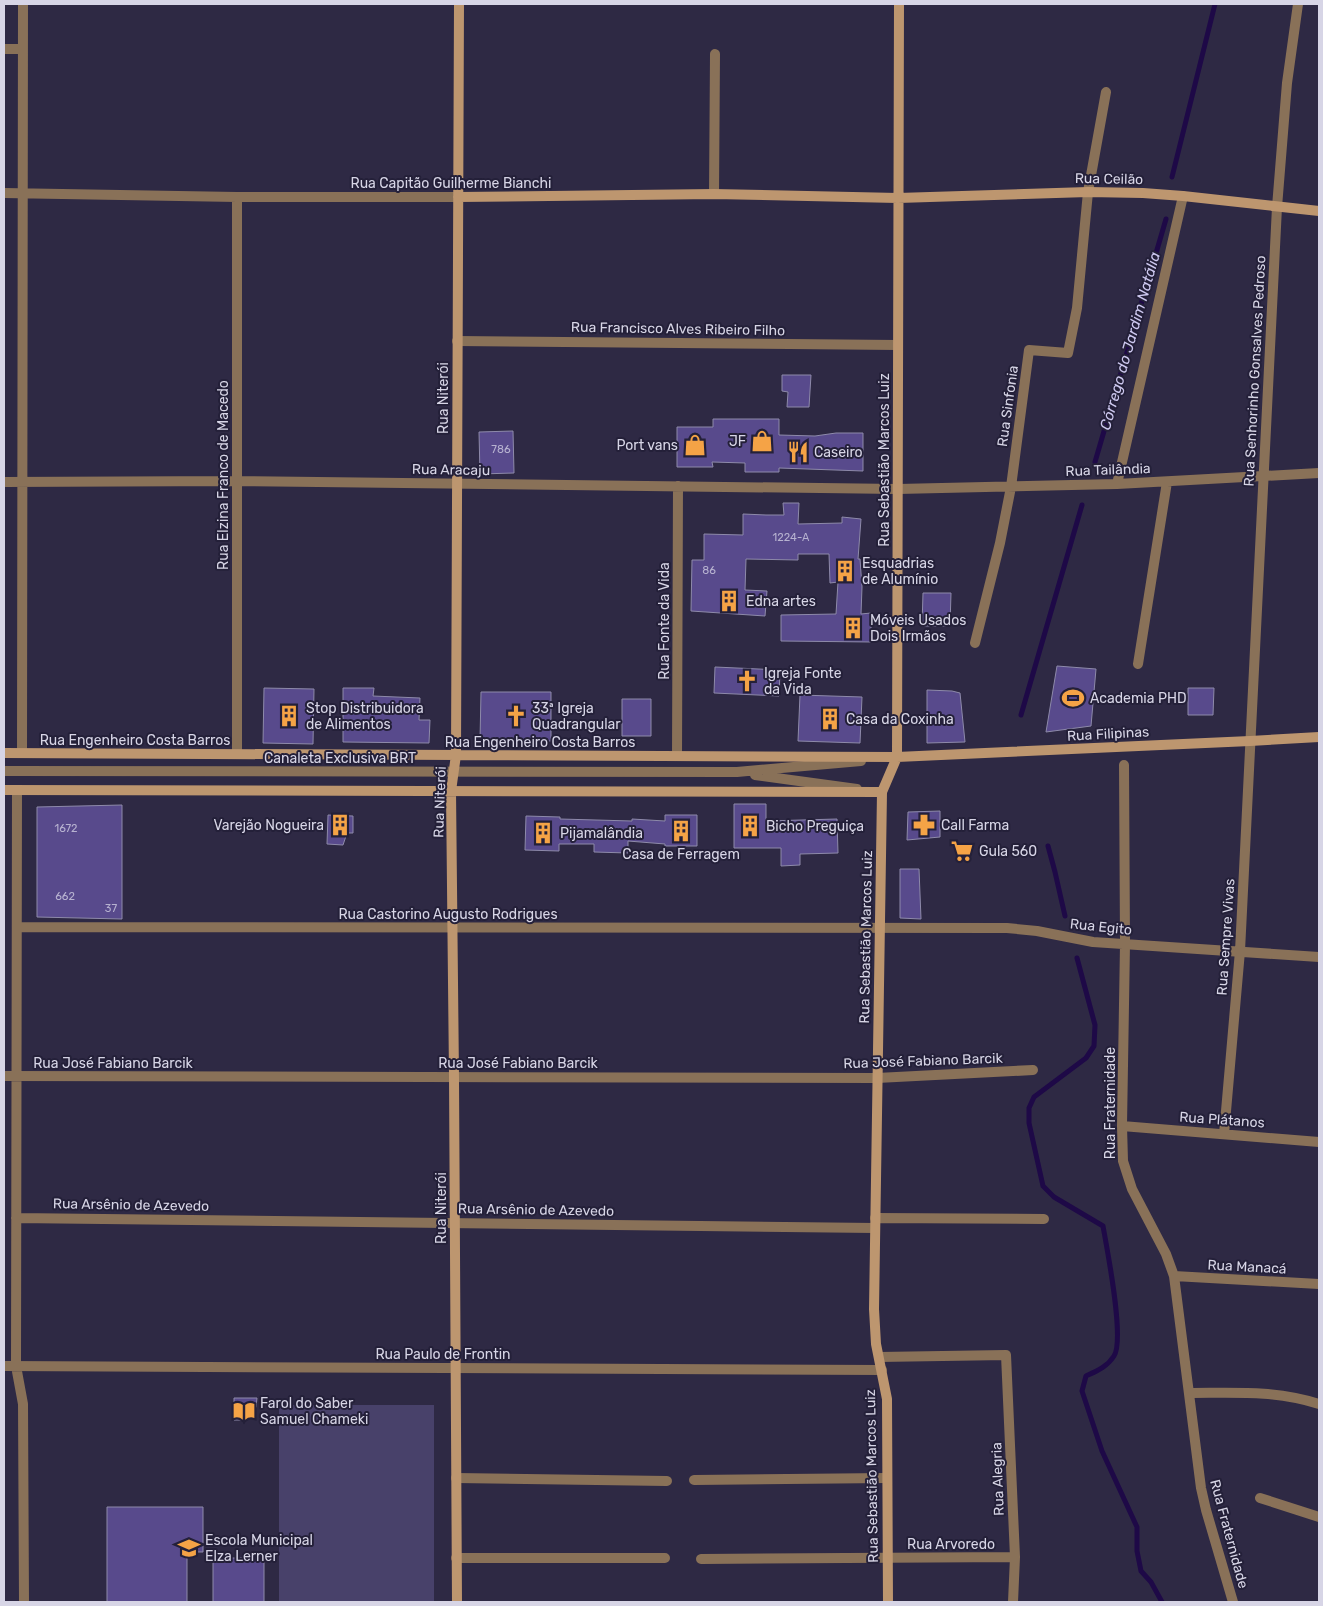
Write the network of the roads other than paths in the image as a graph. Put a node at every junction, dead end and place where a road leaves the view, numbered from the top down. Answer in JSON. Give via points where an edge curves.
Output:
{"nodes":[{"id":1,"x":23,"y":4,"type":"edge"},
{"id":2,"x":458,"y":4,"type":"edge"},
{"id":3,"x":899,"y":4,"type":"edge"},
{"id":4,"x":1298,"y":4,"type":"edge"},
{"id":5,"x":4,"y":49,"type":"edge"},
{"id":6,"x":23,"y":49,"type":"junction"},
{"id":7,"x":715,"y":54,"type":"dead end"},
{"id":8,"x":1106,"y":92,"type":"dead end"},
{"id":9,"x":1088,"y":192,"type":"junction"},
{"id":10,"x":4,"y":193,"type":"edge"},
{"id":11,"x":22,"y":194,"type":"junction"},
{"id":12,"x":714,"y":194,"type":"junction"},
{"id":13,"x":1183,"y":196,"type":"junction"},
{"id":14,"x":237,"y":197,"type":"junction"},
{"id":15,"x":458,"y":197,"type":"junction"},
{"id":16,"x":898,"y":198,"type":"junction"},
{"id":17,"x":1277,"y":207,"type":"junction"},
{"id":18,"x":1319,"y":211,"type":"edge"},
{"id":19,"x":457,"y":341,"type":"junction"},
{"id":20,"x":898,"y":344,"type":"junction"},
{"id":21,"x":1319,"y":473,"type":"edge"},
{"id":22,"x":1264,"y":476,"type":"junction"},
{"id":23,"x":237,"y":481,"type":"junction"},
{"id":24,"x":4,"y":482,"type":"edge"},
{"id":25,"x":22,"y":482,"type":"junction"},
{"id":26,"x":1167,"y":482,"type":"junction"},
{"id":27,"x":457,"y":484,"type":"junction"},
{"id":28,"x":1117,"y":484,"type":"junction"},
{"id":29,"x":678,"y":486,"type":"junction"},
{"id":30,"x":1011,"y":487,"type":"junction"},
{"id":31,"x":898,"y":489,"type":"junction"},
{"id":32,"x":975,"y":643,"type":"dead end"},
{"id":33,"x":1138,"y":664,"type":"dead end"},
{"id":34,"x":1319,"y":737,"type":"edge"},
{"id":35,"x":1250,"y":741,"type":"junction"},
{"id":36,"x":4,"y":753,"type":"edge"},
{"id":37,"x":22,"y":753,"type":"junction"},
{"id":38,"x":237,"y":754,"type":"junction"},
{"id":39,"x":456,"y":755,"type":"junction"},
{"id":40,"x":677,"y":756,"type":"junction"},
{"id":41,"x":897,"y":757,"type":"junction"},
{"id":42,"x":1124,"y":765,"type":"dead end"},
{"id":43,"x":4,"y":771,"type":"edge"},
{"id":44,"x":454,"y":772,"type":"junction"},
{"id":45,"x":737,"y":772,"type":"junction"},
{"id":46,"x":4,"y":790,"type":"edge"},
{"id":47,"x":17,"y":790,"type":"junction"},
{"id":48,"x":451,"y":791,"type":"junction"},
{"id":49,"x":882,"y":792,"type":"junction"},
{"id":50,"x":17,"y":927,"type":"junction"},
{"id":51,"x":452,"y":928,"type":"junction"},
{"id":52,"x":880,"y":929,"type":"junction"},
{"id":53,"x":1125,"y":944,"type":"junction"},
{"id":54,"x":1240,"y":951,"type":"junction"},
{"id":55,"x":1319,"y":957,"type":"edge"},
{"id":56,"x":1032,"y":1070,"type":"dead end"},
{"id":57,"x":4,"y":1076,"type":"edge"},
{"id":58,"x":16,"y":1076,"type":"junction"},
{"id":59,"x":454,"y":1077,"type":"junction"},
{"id":60,"x":877,"y":1078,"type":"junction"},
{"id":61,"x":1122,"y":1126,"type":"junction"},
{"id":62,"x":1224,"y":1134,"type":"junction"},
{"id":63,"x":1319,"y":1142,"type":"edge"},
{"id":64,"x":16,"y":1218,"type":"junction"},
{"id":65,"x":1044,"y":1219,"type":"dead end"},
{"id":66,"x":455,"y":1223,"type":"junction"},
{"id":67,"x":875,"y":1223,"type":"junction"},
{"id":68,"x":1174,"y":1276,"type":"junction"},
{"id":69,"x":1319,"y":1284,"type":"edge"},
{"id":70,"x":879,"y":1357,"type":"junction"},
{"id":71,"x":4,"y":1366,"type":"edge"},
{"id":72,"x":16,"y":1366,"type":"junction"},
{"id":73,"x":456,"y":1368,"type":"junction"},
{"id":74,"x":882,"y":1370,"type":"junction"},
{"id":75,"x":1189,"y":1393,"type":"junction"},
{"id":76,"x":1319,"y":1404,"type":"edge"},
{"id":77,"x":456,"y":1478,"type":"junction"},
{"id":78,"x":887,"y":1478,"type":"junction"},
{"id":79,"x":694,"y":1480,"type":"dead end"},
{"id":80,"x":666,"y":1481,"type":"dead end"},
{"id":81,"x":1260,"y":1498,"type":"dead end"},
{"id":82,"x":1319,"y":1517,"type":"edge"},
{"id":83,"x":1014,"y":1557,"type":"junction"},
{"id":84,"x":456,"y":1558,"type":"junction"},
{"id":85,"x":664,"y":1558,"type":"dead end"},
{"id":86,"x":888,"y":1558,"type":"junction"},
{"id":87,"x":701,"y":1559,"type":"dead end"},
{"id":88,"x":24,"y":1602,"type":"edge"},
{"id":89,"x":457,"y":1602,"type":"edge"},
{"id":90,"x":888,"y":1602,"type":"edge"},
{"id":91,"x":1013,"y":1602,"type":"edge"},
{"id":92,"x":1233,"y":1602,"type":"edge"}],
"edges":[{"from":1,"to":6,"type":"street"},
{"from":2,"to":15,"type":"main road","name":"Rua Niterói"},
{"from":3,"to":16,"type":"main road","name":"Rua Sebastião Marcos Luiz"},
{"from":4,"to":17,"type":"street","name":"Rua Senhorinho Gonsalves Pedroso","via":[[1287,83]]},
{"from":5,"to":6,"type":"street"},
{"from":6,"to":11,"type":"street"},
{"from":7,"to":12,"type":"street"},
{"from":8,"to":9,"type":"street","name":"Rua Sinfonia"},
{"from":9,"to":13,"type":"main road","name":"Rua Ceilão"},
{"from":9,"to":16,"type":"main road","name":"Rua Ceilão"},
{"from":9,"to":30,"type":"street","name":"Rua Sinfonia","via":[[1077,308],[1068,353],[1029,350]]},
{"from":10,"to":11,"type":"street","name":"Rua Capitão Guilherme Bianchi"},
{"from":11,"to":14,"type":"street","name":"Rua Capitão Guilherme Bianchi"},
{"from":11,"to":25,"type":"street"},
{"from":12,"to":15,"type":"main road","name":"Rua Capitão Guilherme Bianchi"},
{"from":12,"to":16,"type":"main road","name":"Rua Capitão Guilherme Bianchi"},
{"from":13,"to":17,"type":"main road","name":"Rua Ceilão"},
{"from":13,"to":28,"type":"street"},
{"from":14,"to":15,"type":"street","name":"Rua Capitão Guilherme Bianchi"},
{"from":14,"to":23,"type":"street","name":"Rua Elzina Franco de Macedo"},
{"from":15,"to":19,"type":"main road","name":"Rua Niterói"},
{"from":16,"to":20,"type":"main road","name":"Rua Sebastião Marcos Luiz"},
{"from":17,"to":18,"type":"main road","name":"Rua Ceilão"},
{"from":17,"to":22,"type":"street","name":"Rua Senhorinho Gonsalves Pedroso"},
{"from":19,"to":20,"type":"street","name":"Rua Francisco Alves Ribeiro Filho"},
{"from":19,"to":27,"type":"main road","name":"Rua Niterói"},
{"from":20,"to":31,"type":"main road","name":"Rua Sebastião Marcos Luiz"},
{"from":21,"to":22,"type":"street","name":"Rua Tailândia"},
{"from":22,"to":26,"type":"street","name":"Rua Tailândia"},
{"from":22,"to":35,"type":"street","name":"Rua Senhorinho Gonsalves Pedroso"},
{"from":23,"to":25,"type":"street","name":"Rua Aracaju"},
{"from":23,"to":27,"type":"street","name":"Rua Aracaju"},
{"from":23,"to":38,"type":"street","name":"Rua Elzina Franco de Macedo"},
{"from":24,"to":25,"type":"street","name":"Rua Aracaju"},
{"from":25,"to":37,"type":"street"},
{"from":26,"to":28,"type":"street","name":"Rua Tailândia"},
{"from":26,"to":33,"type":"street"},
{"from":27,"to":29,"type":"street","name":"Rua Aracaju"},
{"from":27,"to":39,"type":"main road","name":"Rua Niterói"},
{"from":28,"to":30,"type":"street","name":"Rua Tailândia"},
{"from":29,"to":31,"type":"street","name":"Rua Aracaju"},
{"from":29,"to":40,"type":"street","name":"Rua Fonte da Vida"},
{"from":30,"to":31,"type":"street","name":"Rua Tailândia"},
{"from":30,"to":32,"type":"street","name":"Rua Sinfonia"},
{"from":31,"to":41,"type":"main road","name":"Rua Sebastião Marcos Luiz"},
{"from":34,"to":35,"type":"main road","name":"Rua Filipinas"},
{"from":35,"to":41,"type":"main road","name":"Rua Filipinas"},
{"from":35,"to":54,"type":"street","name":"Rua Sempre Vivas"},
{"from":36,"to":37,"type":"main road","name":"Rua Engenheiro Costa Barros"},
{"from":37,"to":38,"type":"main road","name":"Rua Engenheiro Costa Barros"},
{"from":38,"to":39,"type":"main road","name":"Rua Engenheiro Costa Barros"},
{"from":39,"to":40,"type":"main road","name":"Rua Engenheiro Costa Barros"},
{"from":39,"to":44,"type":"main road","name":"Rua Niterói"},
{"from":40,"to":41,"type":"main road","name":"Rua Engenheiro Costa Barros"},
{"from":41,"to":45,"type":"street","name":"Canaleta Exclusiva BRT"},
{"from":41,"to":49,"type":"main road","name":"Rua Sebastião Marcos Luiz"},
{"from":42,"to":53,"type":"street","name":"Rua Fraternidade"},
{"from":43,"to":44,"type":"street","name":"Canaleta Exclusiva BRT"},
{"from":44,"to":45,"type":"street","name":"Canaleta Exclusiva BRT"},
{"from":44,"to":48,"type":"main road","name":"Rua Niterói"},
{"from":45,"to":49,"type":"street","name":"Canaleta Exclusiva BRT"},
{"from":46,"to":47,"type":"main road"},
{"from":47,"to":48,"type":"main road"},
{"from":47,"to":50,"type":"street"},
{"from":48,"to":49,"type":"main road"},
{"from":48,"to":51,"type":"main road","name":"Rua Niterói"},
{"from":49,"to":52,"type":"main road","name":"Rua Sebastião Marcos Luiz"},
{"from":50,"to":51,"type":"street","name":"Rua Castorino Augusto Rodrigues"},
{"from":50,"to":58,"type":"street"},
{"from":51,"to":52,"type":"street","name":"Rua Castorino Augusto Rodrigues"},
{"from":51,"to":59,"type":"main road","name":"Rua Niterói"},
{"from":52,"to":53,"type":"street","name":"Rua Egito","via":[[1022,929],[1080,940]]},
{"from":52,"to":60,"type":"main road","name":"Rua Sebastião Marcos Luiz"},
{"from":53,"to":54,"type":"street","name":"Rua Egito"},
{"from":53,"to":61,"type":"street","name":"Rua Fraternidade"},
{"from":54,"to":55,"type":"street","name":"Rua Egito"},
{"from":54,"to":62,"type":"street","name":"Rua Sempre Vivas"},
{"from":56,"to":60,"type":"street","name":"Rua José Fabiano Barcik"},
{"from":57,"to":58,"type":"street","name":"Rua José Fabiano Barcik"},
{"from":58,"to":59,"type":"street","name":"Rua José Fabiano Barcik"},
{"from":58,"to":64,"type":"street"},
{"from":59,"to":60,"type":"street","name":"Rua José Fabiano Barcik"},
{"from":59,"to":66,"type":"main road","name":"Rua Niterói"},
{"from":60,"to":67,"type":"main road","name":"Rua Sebastião Marcos Luiz"},
{"from":61,"to":62,"type":"street","name":"Rua Plátanos"},
{"from":61,"to":68,"type":"street","name":"Rua Fraternidade","via":[[1123,1161],[1127,1175]]},
{"from":62,"to":63,"type":"street","name":"Rua Plátanos"},
{"from":64,"to":66,"type":"street","name":"Rua Arsênio de Azevedo"},
{"from":64,"to":72,"type":"street"},
{"from":65,"to":67,"type":"street","name":"Rua Arsênio de Azevedo"},
{"from":66,"to":67,"type":"street","name":"Rua Arsênio de Azevedo"},
{"from":66,"to":73,"type":"main road","name":"Rua Niterói"},
{"from":67,"to":70,"type":"main road","name":"Rua Sebastião Marcos Luiz","via":[[874,1325]]},
{"from":68,"to":69,"type":"street","name":"Rua Manacá"},
{"from":68,"to":75,"type":"street","name":"Rua Fraternidade"},
{"from":70,"to":74,"type":"main road","name":"Rua Sebastião Marcos Luiz"},
{"from":70,"to":83,"type":"street","name":"Rua Alegria","via":[[1006,1355]]},
{"from":71,"to":72,"type":"street","name":"Rua Paulo de Frontin"},
{"from":72,"to":73,"type":"street","name":"Rua Paulo de Frontin"},
{"from":72,"to":88,"type":"street","via":[[23,1404]]},
{"from":73,"to":74,"type":"street","name":"Rua Paulo de Frontin"},
{"from":73,"to":77,"type":"main road","name":"Rua Niterói"},
{"from":74,"to":78,"type":"main road","name":"Rua Sebastião Marcos Luiz","via":[[887,1399]]},
{"from":75,"to":76,"type":"street","via":[[1269,1394]]},
{"from":75,"to":92,"type":"street","name":"Rua Fraternidade","via":[[1206,1510]]},
{"from":77,"to":80,"type":"street"},
{"from":77,"to":84,"type":"main road","name":"Rua Niterói"},
{"from":78,"to":79,"type":"street"},
{"from":78,"to":86,"type":"main road","name":"Rua Sebastião Marcos Luiz"},
{"from":81,"to":82,"type":"street"},
{"from":83,"to":86,"type":"street","name":"Rua Arvoredo"},
{"from":83,"to":91,"type":"street","name":"Rua Alegria"},
{"from":84,"to":85,"type":"street"},
{"from":84,"to":89,"type":"main road","name":"Rua Niterói"},
{"from":86,"to":87,"type":"street","name":"Rua Arvoredo"},
{"from":86,"to":90,"type":"main road","name":"Rua Sebastião Marcos Luiz"}]}
